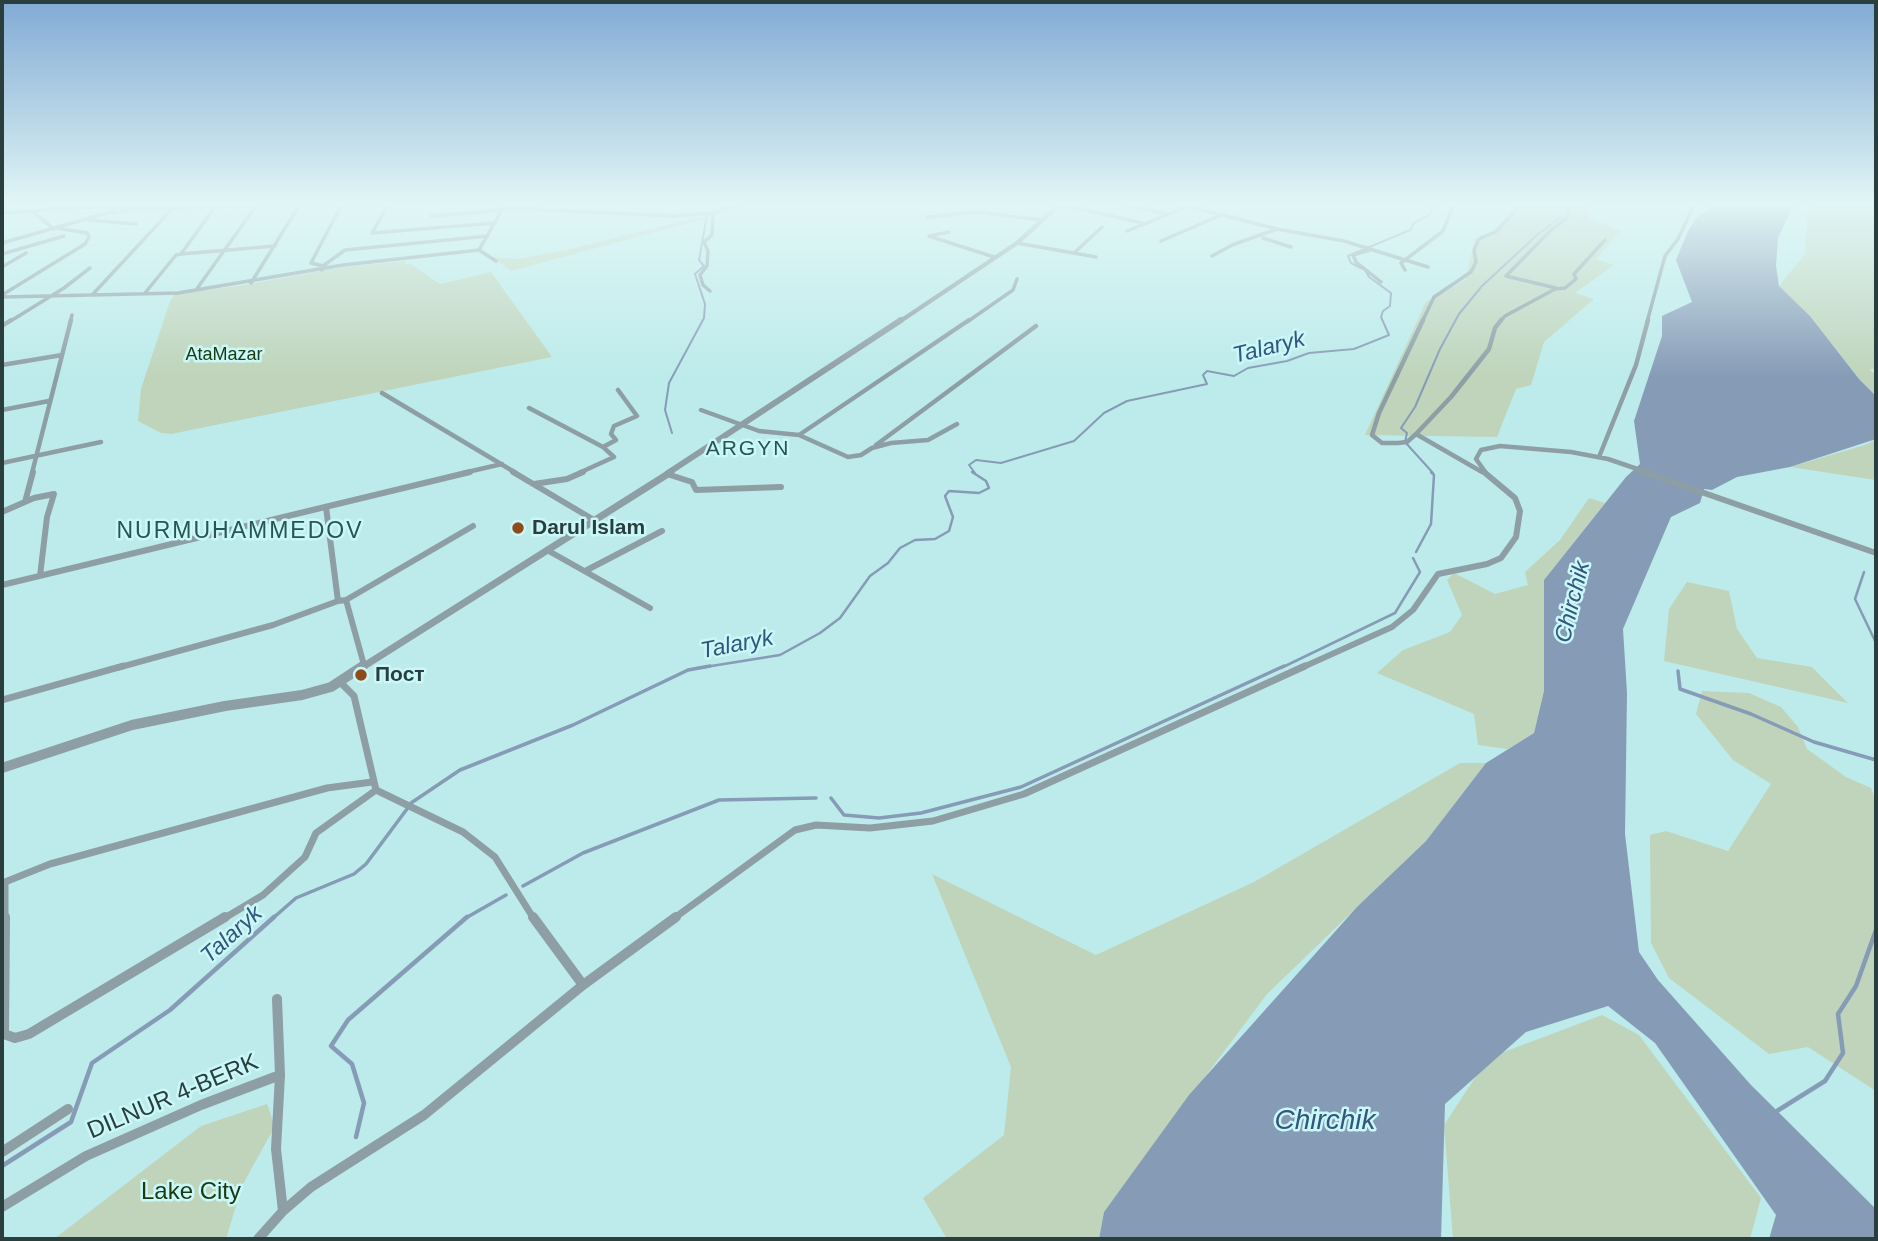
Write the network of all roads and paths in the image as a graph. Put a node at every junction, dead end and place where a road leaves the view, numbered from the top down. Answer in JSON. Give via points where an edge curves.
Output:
{"nodes":[{"id":1,"x":56,"y":262,"type":"edge"},
{"id":2,"x":123,"y":262,"type":"edge"},
{"id":3,"x":170,"y":262,"type":"edge"},
{"id":4,"x":216,"y":262,"type":"edge"},
{"id":5,"x":265,"y":262,"type":"edge"},
{"id":6,"x":312,"y":262,"type":"edge"},
{"id":7,"x":330,"y":262,"type":"edge"},
{"id":8,"x":375,"y":262,"type":"edge"},
{"id":9,"x":707,"y":262,"type":"edge"},
{"id":10,"x":987,"y":262,"type":"edge"},
{"id":11,"x":1356,"y":262,"type":"edge"},
{"id":12,"x":1401,"y":262,"type":"edge"},
{"id":13,"x":1413,"y":262,"type":"edge"},
{"id":14,"x":1476,"y":262,"type":"edge"},
{"id":15,"x":1520,"y":262,"type":"edge"},
{"id":16,"x":1585,"y":262,"type":"edge"},
{"id":17,"x":1663,"y":262,"type":"edge"},
{"id":18,"x":1428,"y":267,"type":"dead end"},
{"id":19,"x":90,"y":268,"type":"dead end"},
{"id":20,"x":322,"y":268,"type":"junction"},
{"id":21,"x":1405,"y":271,"type":"dead end"},
{"id":22,"x":1017,"y":279,"type":"dead end"},
{"id":23,"x":1381,"y":282,"type":"dead end"},
{"id":24,"x":251,"y":283,"type":"junction"},
{"id":25,"x":1558,"y":289,"type":"junction"},
{"id":26,"x":196,"y":290,"type":"junction"},
{"id":27,"x":710,"y":291,"type":"dead end"},
{"id":28,"x":145,"y":293,"type":"junction"},
{"id":29,"x":93,"y":294,"type":"junction"},
{"id":30,"x":2,"y":296,"type":"edge"},
{"id":31,"x":50,"y":296,"type":"junction"},
{"id":32,"x":72,"y":315,"type":"dead end"},
{"id":33,"x":2,"y":326,"type":"edge"},
{"id":34,"x":1036,"y":326,"type":"dead end"},
{"id":35,"x":62,"y":355,"type":"junction"},
{"id":36,"x":2,"y":365,"type":"edge"},
{"id":37,"x":618,"y":390,"type":"dead end"},
{"id":38,"x":382,"y":393,"type":"dead end"},
{"id":39,"x":49,"y":401,"type":"junction"},
{"id":40,"x":528,"y":408,"type":"dead end"},
{"id":41,"x":2,"y":410,"type":"edge"},
{"id":42,"x":701,"y":410,"type":"dead end"},
{"id":43,"x":957,"y":425,"type":"dead end"},
{"id":44,"x":743,"y":426,"type":"junction"},
{"id":45,"x":1416,"y":434,"type":"junction"},
{"id":46,"x":799,"y":435,"type":"junction"},
{"id":47,"x":101,"y":442,"type":"dead end"},
{"id":48,"x":603,"y":447,"type":"junction"},
{"id":49,"x":872,"y":448,"type":"junction"},
{"id":50,"x":35,"y":456,"type":"junction"},
{"id":51,"x":1599,"y":457,"type":"junction"},
{"id":52,"x":2,"y":463,"type":"edge"},
{"id":53,"x":502,"y":464,"type":"junction"},
{"id":54,"x":1484,"y":473,"type":"junction"},
{"id":55,"x":667,"y":474,"type":"junction"},
{"id":56,"x":534,"y":484,"type":"junction"},
{"id":57,"x":781,"y":487,"type":"dead end"},
{"id":58,"x":25,"y":502,"type":"junction"},
{"id":59,"x":326,"y":507,"type":"junction"},
{"id":60,"x":2,"y":512,"type":"edge"},
{"id":61,"x":594,"y":520,"type":"junction"},
{"id":62,"x":473,"y":526,"type":"dead end"},
{"id":63,"x":662,"y":531,"type":"dead end"},
{"id":64,"x":547,"y":550,"type":"junction"},
{"id":65,"x":1876,"y":553,"type":"edge"},
{"id":66,"x":587,"y":570,"type":"junction"},
{"id":67,"x":40,"y":576,"type":"junction"},
{"id":68,"x":2,"y":585,"type":"edge"},
{"id":69,"x":342,"y":601,"type":"junction"},
{"id":70,"x":650,"y":608,"type":"dead end"},
{"id":71,"x":364,"y":665,"type":"junction"},
{"id":72,"x":340,"y":682,"type":"junction"},
{"id":73,"x":2,"y":701,"type":"edge"},
{"id":74,"x":2,"y":768,"type":"edge"},
{"id":75,"x":374,"y":786,"type":"junction"},
{"id":76,"x":583,"y":985,"type":"junction"},
{"id":77,"x":277,"y":999,"type":"dead end"},
{"id":78,"x":280,"y":1075,"type":"junction"},
{"id":79,"x":68,"y":1109,"type":"dead end"},
{"id":80,"x":2,"y":1152,"type":"edge"},
{"id":81,"x":2,"y":1207,"type":"edge"},
{"id":82,"x":283,"y":1211,"type":"junction"},
{"id":83,"x":258,"y":1239,"type":"edge"}],
"edges":[{"from":1,"to":30,"type":"street"},
{"from":2,"to":29,"type":"street"},
{"from":3,"to":28,"type":"street"},
{"from":4,"to":26,"type":"street"},
{"from":5,"to":24,"type":"street"},
{"from":6,"to":20,"type":"street"},
{"from":7,"to":20,"type":"street"},
{"from":8,"to":20,"type":"street"},
{"from":9,"to":27,"type":"street","via":[[700,275]]},
{"from":10,"to":44,"type":"street"},
{"from":11,"to":23,"type":"street"},
{"from":12,"to":21,"type":"street"},
{"from":13,"to":18,"type":"street"},
{"from":14,"to":45,"type":"street","via":[[1471,272],[1434,296],[1372,435],[1382,443],[1398,443]]},
{"from":15,"to":25,"type":"street","via":[[1506,276]]},
{"from":16,"to":25,"type":"street","via":[[1574,274],[1576,279]]},
{"from":17,"to":51,"type":"street","via":[[1636,365]]},
{"from":19,"to":31,"type":"street"},
{"from":20,"to":24,"type":"street"},
{"from":22,"to":46,"type":"street","via":[[1004,297]]},
{"from":24,"to":26,"type":"street"},
{"from":25,"to":45,"type":"street","via":[[1504,316],[1489,349]]},
{"from":26,"to":28,"type":"street"},
{"from":28,"to":29,"type":"street"},
{"from":29,"to":31,"type":"street"},
{"from":30,"to":31,"type":"street"},
{"from":31,"to":33,"type":"street"},
{"from":32,"to":35,"type":"street"},
{"from":34,"to":49,"type":"street"},
{"from":35,"to":36,"type":"street"},
{"from":35,"to":39,"type":"street"},
{"from":37,"to":48,"type":"street","via":[[637,416],[614,426],[611,435],[616,440]]},
{"from":38,"to":53,"type":"street"},
{"from":39,"to":41,"type":"street"},
{"from":39,"to":50,"type":"street"},
{"from":40,"to":48,"type":"street"},
{"from":42,"to":44,"type":"street"},
{"from":43,"to":49,"type":"street","via":[[928,440]]},
{"from":44,"to":46,"type":"street"},
{"from":44,"to":55,"type":"street"},
{"from":45,"to":54,"type":"street"},
{"from":46,"to":49,"type":"street","via":[[848,457]]},
{"from":47,"to":50,"type":"street"},
{"from":48,"to":56,"type":"street","via":[[614,457],[567,479]]},
{"from":50,"to":52,"type":"street"},
{"from":50,"to":58,"type":"street"},
{"from":51,"to":54,"type":"street","via":[[1500,446],[1477,455]]},
{"from":51,"to":65,"type":"street"},
{"from":53,"to":56,"type":"street"},
{"from":53,"to":59,"type":"street"},
{"from":54,"to":76,"type":"street","via":[[1515,498],[1520,511],[1518,530],[1508,551],[1487,564],[1438,574],[1413,610],[1392,626],[1000,803],[933,821],[870,828],[816,825],[795,830]]},
{"from":55,"to":57,"type":"street","via":[[692,482],[696,490]]},
{"from":55,"to":61,"type":"street"},
{"from":56,"to":61,"type":"street"},
{"from":58,"to":60,"type":"street"},
{"from":58,"to":67,"type":"street","via":[[54,494]]},
{"from":59,"to":67,"type":"street"},
{"from":59,"to":69,"type":"street"},
{"from":61,"to":64,"type":"street"},
{"from":62,"to":69,"type":"street"},
{"from":63,"to":66,"type":"street"},
{"from":64,"to":66,"type":"street"},
{"from":64,"to":71,"type":"street"},
{"from":66,"to":70,"type":"street"},
{"from":67,"to":68,"type":"street"},
{"from":69,"to":71,"type":"street"},
{"from":69,"to":73,"type":"street","via":[[273,625]]},
{"from":71,"to":72,"type":"street"},
{"from":72,"to":74,"type":"street","via":[[319,692],[132,725]]},
{"from":72,"to":75,"type":"street","via":[[354,696]]},
{"from":75,"to":75,"type":"street","via":[[327,788],[50,864],[5,882],[4,1034],[15,1038],[29,1034],[263,895],[305,857],[316,834]]},
{"from":75,"to":76,"type":"street","via":[[407,807],[463,832],[495,857]]},
{"from":76,"to":82,"type":"street","via":[[424,1115],[311,1187]]},
{"from":77,"to":78,"type":"street"},
{"from":78,"to":81,"type":"street","name":"DILNUR 4-BERK","via":[[86,1156]]},
{"from":78,"to":82,"type":"street","name":"DILNUR 4-BERK","via":[[276,1149]]},
{"from":79,"to":80,"type":"street"},
{"from":82,"to":83,"type":"street"}]}
